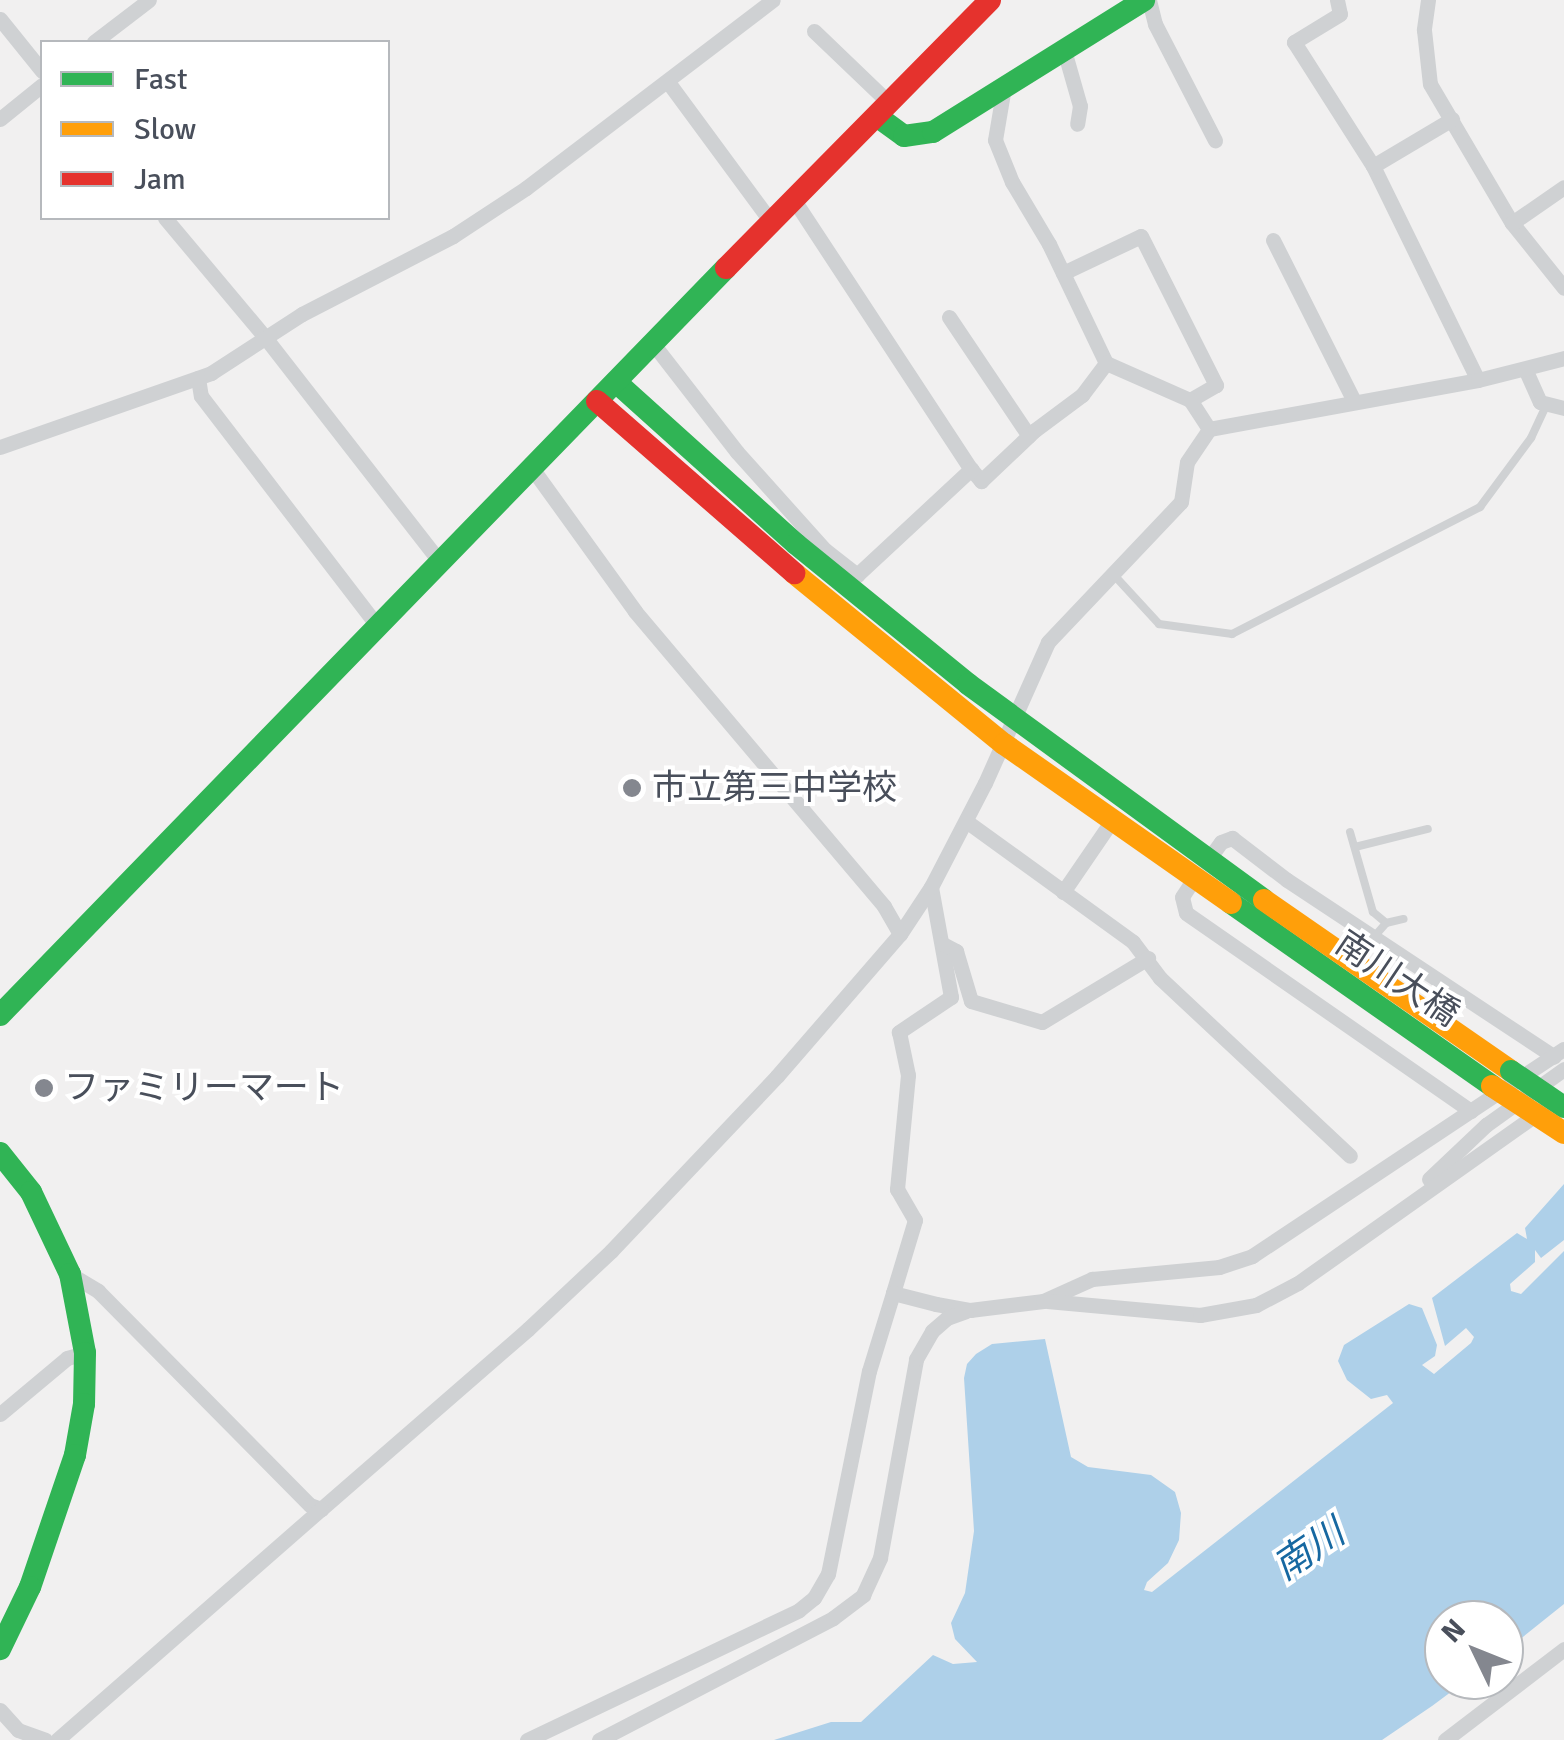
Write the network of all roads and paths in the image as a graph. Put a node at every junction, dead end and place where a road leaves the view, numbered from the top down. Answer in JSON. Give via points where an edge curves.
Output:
{"nodes":[{"id":1,"x":149,"y":0,"type":"edge"},
{"id":2,"x":773,"y":0,"type":"edge"},
{"id":3,"x":990,"y":0,"type":"edge"},
{"id":4,"x":1146,"y":0,"type":"edge"},
{"id":5,"x":1336,"y":0,"type":"edge"},
{"id":6,"x":1428,"y":0,"type":"edge"},
{"id":7,"x":0,"y":19,"type":"edge"},
{"id":8,"x":814,"y":31,"type":"dead end"},
{"id":9,"x":97,"y":40,"type":"edge"},
{"id":10,"x":1064,"y":50,"type":"junction"},
{"id":11,"x":40,"y":69,"type":"edge"},
{"id":12,"x":668,"y":82,"type":"junction"},
{"id":13,"x":40,"y":86,"type":"edge"},
{"id":14,"x":1004,"y":87,"type":"junction"},
{"id":15,"x":884,"y":110,"type":"junction"},
{"id":16,"x":0,"y":119,"type":"edge"},
{"id":17,"x":1452,"y":119,"type":"junction"},
{"id":18,"x":1077,"y":124,"type":"dead end"},
{"id":19,"x":1215,"y":140,"type":"dead end"},
{"id":20,"x":1374,"y":166,"type":"junction"},
{"id":21,"x":1564,"y":186,"type":"edge"},
{"id":22,"x":794,"y":200,"type":"junction"},
{"id":23,"x":167,"y":220,"type":"edge"},
{"id":24,"x":772,"y":223,"type":"junction"},
{"id":25,"x":1512,"y":223,"type":"junction"},
{"id":26,"x":1273,"y":240,"type":"dead end"},
{"id":27,"x":1063,"y":273,"type":"junction"},
{"id":28,"x":1564,"y":288,"type":"edge"},
{"id":29,"x":948,"y":317,"type":"dead end"},
{"id":30,"x":264,"y":336,"type":"junction"},
{"id":31,"x":654,"y":345,"type":"junction"},
{"id":32,"x":1564,"y":358,"type":"edge"},
{"id":33,"x":1106,"y":363,"type":"junction"},
{"id":34,"x":1526,"y":371,"type":"junction"},
{"id":35,"x":198,"y":378,"type":"junction"},
{"id":36,"x":1478,"y":380,"type":"junction"},
{"id":37,"x":616,"y":382,"type":"junction"},
{"id":38,"x":1190,"y":400,"type":"junction"},
{"id":39,"x":1354,"y":401,"type":"junction"},
{"id":40,"x":597,"y":402,"type":"junction"},
{"id":41,"x":1547,"y":404,"type":"junction"},
{"id":42,"x":1564,"y":408,"type":"edge"},
{"id":43,"x":1209,"y":428,"type":"junction"},
{"id":44,"x":1029,"y":436,"type":"junction"},
{"id":45,"x":0,"y":447,"type":"edge"},
{"id":46,"x":532,"y":468,"type":"junction"},
{"id":47,"x":971,"y":469,"type":"junction"},
{"id":48,"x":804,"y":540,"type":"junction"},
{"id":49,"x":438,"y":561,"type":"junction"},
{"id":50,"x":1113,"y":574,"type":"junction"},
{"id":51,"x":852,"y":580,"type":"junction"},
{"id":52,"x":376,"y":624,"type":"junction"},
{"id":53,"x":1014,"y":719,"type":"junction"},
{"id":54,"x":1004,"y":744,"type":"junction"},
{"id":55,"x":966,"y":820,"type":"junction"},
{"id":56,"x":1111,"y":822,"type":"junction"},
{"id":57,"x":1428,"y":829,"type":"dead end"},
{"id":58,"x":1350,"y":832,"type":"dead end"},
{"id":59,"x":1354,"y":847,"type":"junction"},
{"id":60,"x":1208,"y":860,"type":"junction"},
{"id":61,"x":1192,"y":880,"type":"junction"},
{"id":62,"x":931,"y":887,"type":"junction"},
{"id":63,"x":1063,"y":892,"type":"junction"},
{"id":64,"x":1404,"y":920,"type":"dead end"},
{"id":65,"x":1386,"y":923,"type":"junction"},
{"id":66,"x":900,"y":934,"type":"junction"},
{"id":67,"x":1374,"y":937,"type":"junction"},
{"id":68,"x":943,"y":944,"type":"junction"},
{"id":69,"x":1148,"y":958,"type":"junction"},
{"id":70,"x":0,"y":1014,"type":"edge"},
{"id":71,"x":1560,"y":1058,"type":"edge"},
{"id":72,"x":1564,"y":1095,"type":"edge"},
{"id":73,"x":1564,"y":1106,"type":"edge"},
{"id":74,"x":1470,"y":1111,"type":"junction"},
{"id":75,"x":1564,"y":1133,"type":"edge"},
{"id":76,"x":0,"y":1154,"type":"edge"},
{"id":77,"x":1350,"y":1156,"type":"dead end"},
{"id":78,"x":1416,"y":1198,"type":"junction"},
{"id":79,"x":70,"y":1274,"type":"junction"},
{"id":80,"x":893,"y":1293,"type":"junction"},
{"id":81,"x":1044,"y":1301,"type":"junction"},
{"id":82,"x":970,"y":1310,"type":"junction"},
{"id":83,"x":85,"y":1354,"type":"junction"},
{"id":84,"x":0,"y":1414,"type":"edge"},
{"id":85,"x":321,"y":1509,"type":"junction"},
{"id":86,"x":0,"y":1648,"type":"edge"},
{"id":87,"x":1564,"y":1649,"type":"edge"},
{"id":88,"x":0,"y":1710,"type":"edge"},
{"id":89,"x":45,"y":1740,"type":"edge"},
{"id":90,"x":57,"y":1740,"type":"edge"},
{"id":91,"x":527,"y":1740,"type":"edge"},
{"id":92,"x":599,"y":1740,"type":"edge"},
{"id":93,"x":1444,"y":1740,"type":"edge"}],
"edges":[{"from":1,"to":9,"type":"street"},
{"from":2,"to":12,"type":"street"},
{"from":3,"to":15,"type":"street"},
{"from":4,"to":10,"type":"street"},
{"from":4,"to":19,"type":"street"},
{"from":5,"to":20,"type":"street","via":[[1340,14],[1294,42]]},
{"from":6,"to":17,"type":"street","via":[[1430,84]]},
{"from":7,"to":11,"type":"street"},
{"from":8,"to":15,"type":"street"},
{"from":10,"to":14,"type":"street"},
{"from":10,"to":18,"type":"street","via":[[1080,106]]},
{"from":12,"to":24,"type":"street"},
{"from":12,"to":30,"type":"street","via":[[453,236]]},
{"from":13,"to":16,"type":"street"},
{"from":14,"to":15,"type":"street","via":[[924,136],[904,136]]},
{"from":14,"to":27,"type":"street","via":[[995,140]]},
{"from":15,"to":22,"type":"street"},
{"from":17,"to":20,"type":"street"},
{"from":17,"to":25,"type":"street"},
{"from":20,"to":36,"type":"street"},
{"from":21,"to":25,"type":"street"},
{"from":22,"to":24,"type":"street"},
{"from":22,"to":47,"type":"street"},
{"from":23,"to":30,"type":"street"},
{"from":24,"to":31,"type":"street"},
{"from":25,"to":28,"type":"street"},
{"from":26,"to":39,"type":"street"},
{"from":27,"to":33,"type":"street"},
{"from":27,"to":38,"type":"street","via":[[1141,236],[1216,385]]},
{"from":29,"to":44,"type":"street"},
{"from":30,"to":35,"type":"street"},
{"from":30,"to":49,"type":"street"},
{"from":31,"to":37,"type":"street"},
{"from":31,"to":48,"type":"street"},
{"from":32,"to":34,"type":"street"},
{"from":33,"to":38,"type":"street"},
{"from":33,"to":44,"type":"street","via":[[1082,395]]},
{"from":34,"to":36,"type":"street"},
{"from":34,"to":41,"type":"street"},
{"from":35,"to":45,"type":"street"},
{"from":35,"to":52,"type":"street","via":[[201,396]]},
{"from":36,"to":39,"type":"street"},
{"from":37,"to":40,"type":"street"},
{"from":37,"to":48,"type":"street"},
{"from":38,"to":43,"type":"street"},
{"from":39,"to":43,"type":"street"},
{"from":40,"to":46,"type":"street"},
{"from":40,"to":54,"type":"street","name":"南川大橋"},
{"from":41,"to":42,"type":"street"},
{"from":41,"to":50,"type":"lane","via":[[1531,438],[1480,507],[1232,634],[1159,624]]},
{"from":43,"to":50,"type":"street","via":[[1187,462],[1181,502]]},
{"from":44,"to":47,"type":"street","via":[[981,481]]},
{"from":46,"to":49,"type":"street"},
{"from":46,"to":66,"type":"street","via":[[636,611],[884,906]]},
{"from":47,"to":51,"type":"street"},
{"from":48,"to":51,"type":"street"},
{"from":49,"to":52,"type":"street"},
{"from":50,"to":53,"type":"street","via":[[1048,642]]},
{"from":51,"to":53,"type":"street"},
{"from":52,"to":70,"type":"street"},
{"from":53,"to":54,"type":"street"},
{"from":53,"to":60,"type":"street"},
{"from":54,"to":55,"type":"street"},
{"from":54,"to":56,"type":"street","name":"南川大橋"},
{"from":55,"to":62,"type":"street"},
{"from":55,"to":63,"type":"street"},
{"from":56,"to":61,"type":"street","name":"南川大橋"},
{"from":56,"to":63,"type":"street"},
{"from":57,"to":59,"type":"lane"},
{"from":58,"to":59,"type":"lane"},
{"from":59,"to":65,"type":"lane","via":[[1373,912]]},
{"from":60,"to":67,"type":"street","via":[[1232,838]]},
{"from":60,"to":73,"type":"street","bridge":true},
{"from":61,"to":74,"type":"street","via":[[1182,897],[1186,913]]},
{"from":61,"to":75,"type":"street","name":"南川大橋","bridge":true},
{"from":62,"to":66,"type":"street"},
{"from":62,"to":68,"type":"street"},
{"from":63,"to":69,"type":"street"},
{"from":64,"to":65,"type":"lane"},
{"from":65,"to":67,"type":"lane"},
{"from":66,"to":85,"type":"street","via":[[678,1185],[528,1329]]},
{"from":67,"to":71,"type":"street"},
{"from":68,"to":69,"type":"street","via":[[956,951],[972,1001],[1042,1022]]},
{"from":68,"to":80,"type":"street","via":[[951,997],[899,1032],[908,1075],[897,1189],[915,1220]]},
{"from":69,"to":77,"type":"street","via":[[1160,978]]},
{"from":71,"to":74,"type":"street"},
{"from":71,"to":78,"type":"street"},
{"from":72,"to":78,"type":"street"},
{"from":74,"to":81,"type":"street","via":[[1252,1256],[1219,1267],[1092,1279]]},
{"from":76,"to":79,"type":"street","via":[[30,1192]]},
{"from":78,"to":81,"type":"street","via":[[1298,1283],[1256,1305],[1200,1315]]},
{"from":79,"to":83,"type":"street"},
{"from":79,"to":85,"type":"street","via":[[98,1292]]},
{"from":80,"to":82,"type":"street"},
{"from":80,"to":91,"type":"street","via":[[869,1370],[828,1574],[814,1598]]},
{"from":81,"to":82,"type":"street"},
{"from":82,"to":92,"type":"street","via":[[932,1331],[916,1359],[880,1558],[863,1595],[833,1618]]},
{"from":83,"to":84,"type":"street","via":[[67,1358]]},
{"from":83,"to":86,"type":"street","via":[[75,1455],[30,1587]]},
{"from":85,"to":90,"type":"street"},
{"from":87,"to":93,"type":"street"},
{"from":88,"to":89,"type":"street","via":[[18,1730]]}]}
